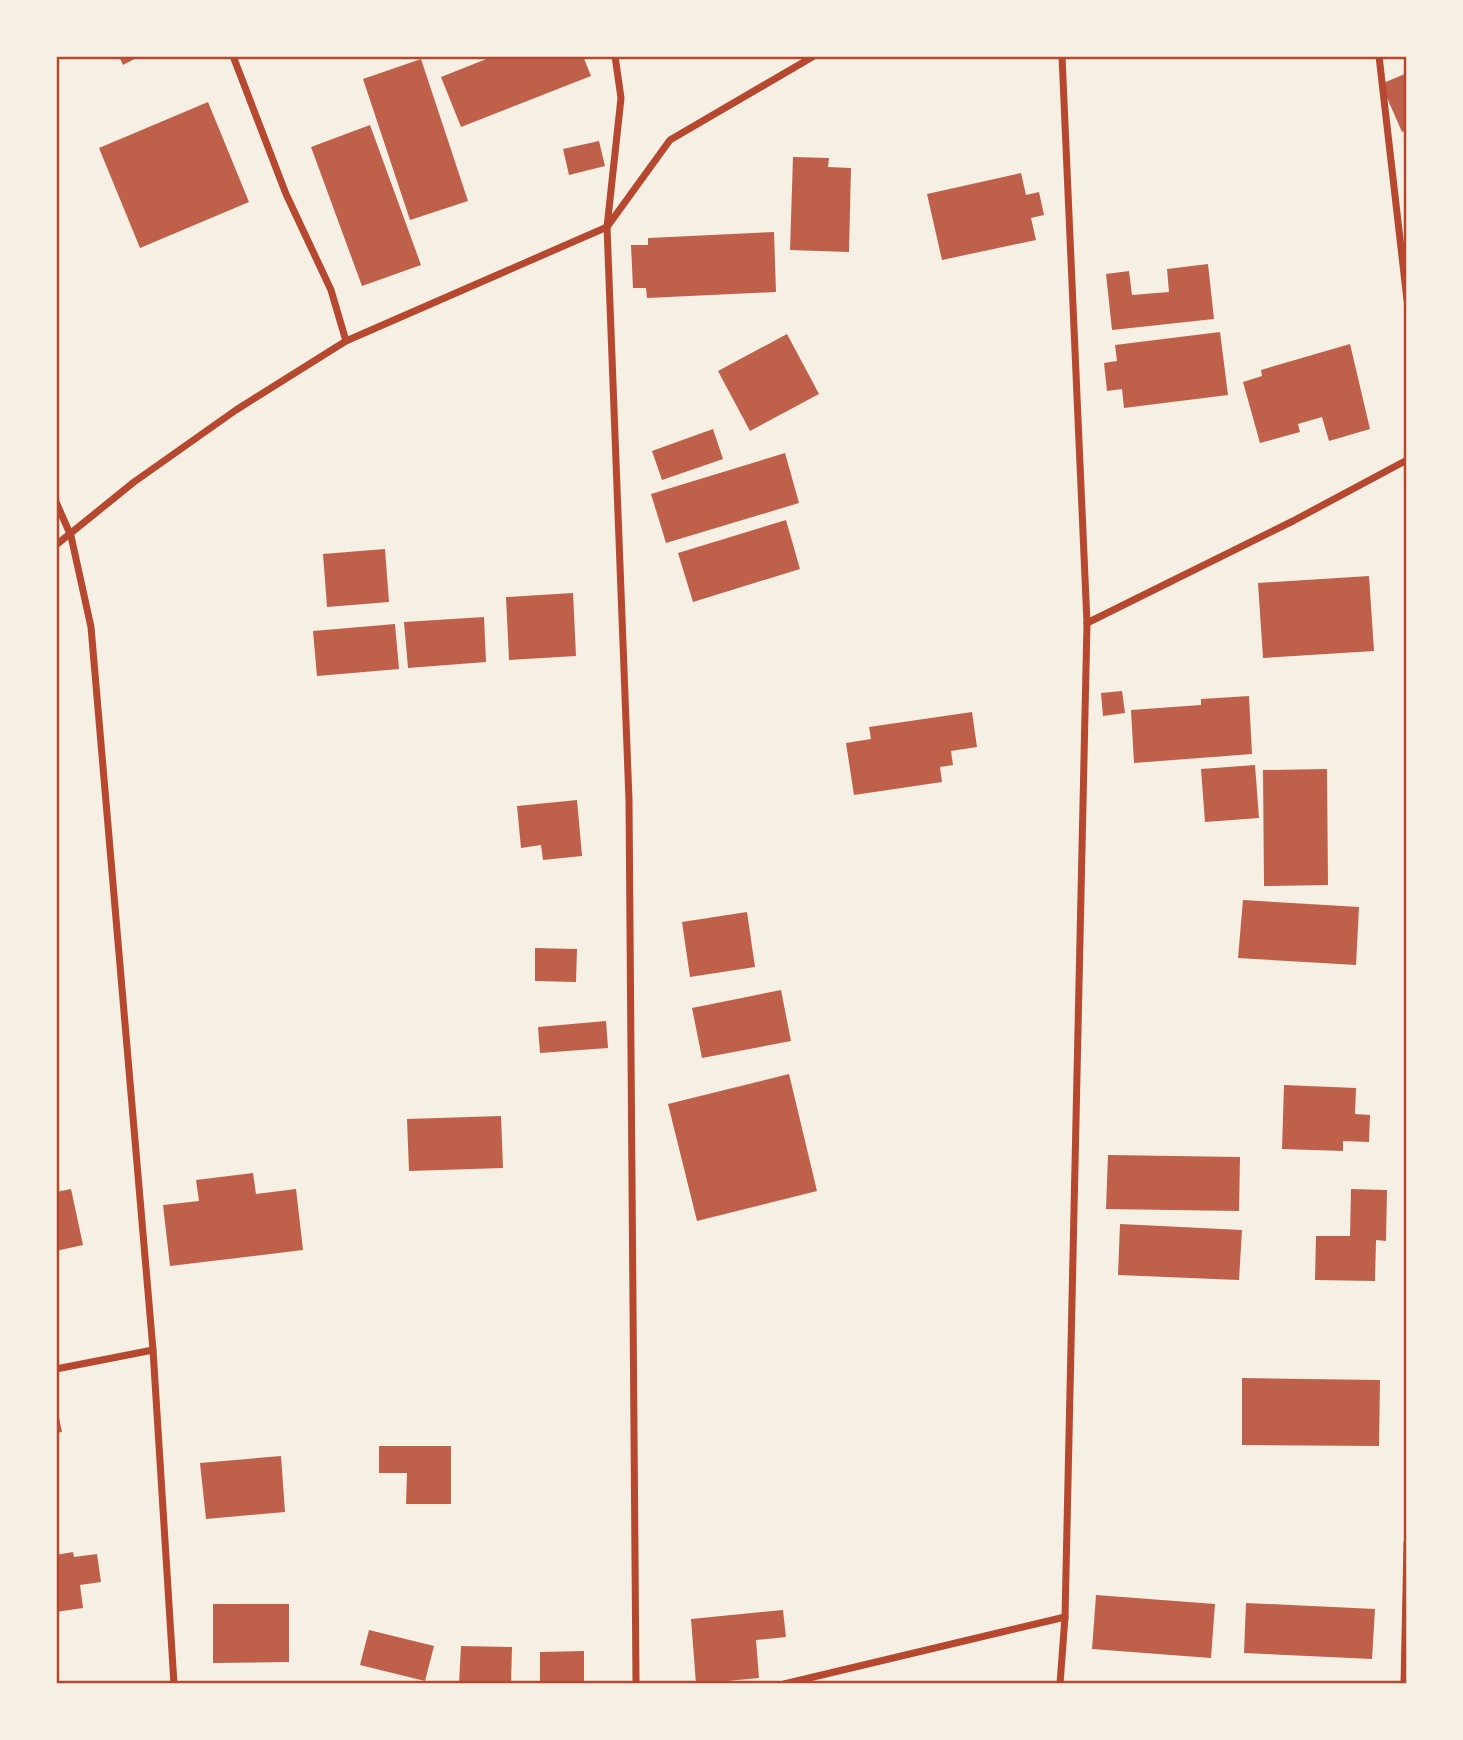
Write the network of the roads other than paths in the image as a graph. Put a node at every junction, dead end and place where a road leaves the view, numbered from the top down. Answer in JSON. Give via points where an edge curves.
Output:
{"nodes":[{"id":1,"x":233,"y":56,"type":"edge"},
{"id":2,"x":615,"y":56,"type":"edge"},
{"id":3,"x":814,"y":56,"type":"edge"},
{"id":4,"x":1062,"y":56,"type":"edge"},
{"id":5,"x":1380,"y":56,"type":"edge"},
{"id":6,"x":607,"y":226,"type":"junction"},
{"id":7,"x":1407,"y":300,"type":"edge"},
{"id":8,"x":346,"y":341,"type":"junction"},
{"id":9,"x":1407,"y":460,"type":"edge"},
{"id":10,"x":56,"y":502,"type":"edge"},
{"id":11,"x":71,"y":536,"type":"junction"},
{"id":12,"x":56,"y":545,"type":"edge"},
{"id":13,"x":1087,"y":623,"type":"junction"},
{"id":14,"x":153,"y":1350,"type":"junction"},
{"id":15,"x":56,"y":1369,"type":"edge"},
{"id":16,"x":1407,"y":1543,"type":"edge"},
{"id":17,"x":1065,"y":1617,"type":"junction"},
{"id":18,"x":174,"y":1684,"type":"edge"},
{"id":19,"x":636,"y":1684,"type":"edge"},
{"id":20,"x":784,"y":1684,"type":"edge"},
{"id":21,"x":1060,"y":1684,"type":"edge"},
{"id":22,"x":1404,"y":1684,"type":"edge"}],
"edges":[{"from":1,"to":8,"type":"street","via":[[286,194],[331,290]]},
{"from":2,"to":6,"type":"street","via":[[621,98]]},
{"from":3,"to":6,"type":"street","via":[[670,139]]},
{"from":4,"to":13,"type":"street"},
{"from":5,"to":7,"type":"street"},
{"from":6,"to":8,"type":"street"},
{"from":6,"to":19,"type":"street","via":[[629,800]]},
{"from":8,"to":11,"type":"street","via":[[145,474]]},
{"from":9,"to":13,"type":"street","via":[[1293,522]]},
{"from":10,"to":11,"type":"street"},
{"from":11,"to":12,"type":"street"},
{"from":11,"to":14,"type":"street","via":[[92,627]]},
{"from":13,"to":17,"type":"street"},
{"from":14,"to":15,"type":"street"},
{"from":14,"to":18,"type":"street"},
{"from":16,"to":22,"type":"street"},
{"from":17,"to":20,"type":"street"},
{"from":17,"to":21,"type":"street"}]}
